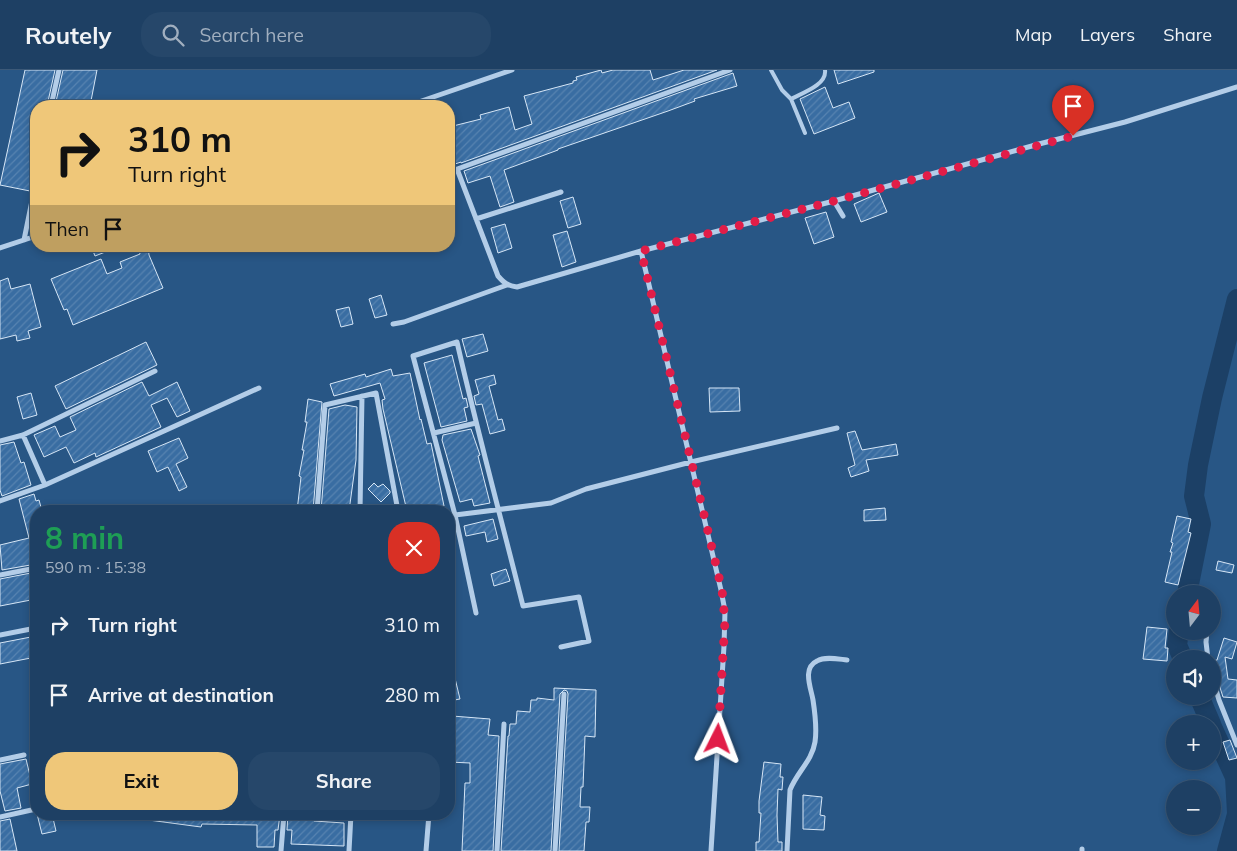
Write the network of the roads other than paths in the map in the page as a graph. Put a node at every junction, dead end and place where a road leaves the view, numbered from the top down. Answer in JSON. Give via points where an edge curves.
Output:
{"nodes":[{"id":1,"x":59,"y":70,"type":"edge"},
{"id":2,"x":512,"y":70,"type":"edge"},
{"id":3,"x":730,"y":70,"type":"edge"},
{"id":4,"x":771,"y":70,"type":"edge"},
{"id":5,"x":825,"y":70,"type":"edge"},
{"id":6,"x":1237,"y":87,"type":"edge"},
{"id":7,"x":791,"y":99,"type":"junction"},
{"id":8,"x":52,"y":100,"type":"edge"},
{"id":9,"x":424,"y":100,"type":"edge"},
{"id":10,"x":805,"y":133,"type":"dead end"},
{"id":11,"x":458,"y":169,"type":"junction"},
{"id":12,"x":455,"y":170,"type":"edge"},
{"id":13,"x":561,"y":192,"type":"dead end"},
{"id":14,"x":834,"y":201,"type":"junction"},
{"id":15,"x":30,"y":210,"type":"edge"},
{"id":16,"x":843,"y":216,"type":"dead end"},
{"id":17,"x":476,"y":218,"type":"junction"},
{"id":18,"x":30,"y":238,"type":"edge"},
{"id":19,"x":24,"y":240,"type":"junction"},
{"id":20,"x":0,"y":248,"type":"edge"},
{"id":21,"x":641,"y":251,"type":"junction"},
{"id":22,"x":507,"y":285,"type":"junction"},
{"id":23,"x":393,"y":324,"type":"dead end"},
{"id":24,"x":155,"y":371,"type":"dead end"},
{"id":25,"x":259,"y":388,"type":"dead end"},
{"id":26,"x":362,"y":396,"type":"junction"},
{"id":27,"x":476,"y":423,"type":"junction"},
{"id":28,"x":837,"y":428,"type":"dead end"},
{"id":29,"x":434,"y":433,"type":"junction"},
{"id":30,"x":23,"y":434,"type":"junction"},
{"id":31,"x":0,"y":442,"type":"edge"},
{"id":32,"x":691,"y":462,"type":"junction"},
{"id":33,"x":45,"y":485,"type":"junction"},
{"id":34,"x":0,"y":501,"type":"edge"},
{"id":35,"x":317,"y":505,"type":"edge"},
{"id":36,"x":360,"y":505,"type":"edge"},
{"id":37,"x":397,"y":505,"type":"edge"},
{"id":38,"x":452,"y":505,"type":"edge"},
{"id":39,"x":498,"y":508,"type":"junction"},
{"id":40,"x":455,"y":515,"type":"edge"},
{"id":41,"x":455,"y":519,"type":"edge"},
{"id":42,"x":30,"y":569,"type":"edge"},
{"id":43,"x":0,"y":575,"type":"edge"},
{"id":44,"x":476,"y":613,"type":"dead end"},
{"id":45,"x":30,"y":629,"type":"edge"},
{"id":46,"x":0,"y":635,"type":"edge"},
{"id":47,"x":561,"y":647,"type":"dead end"},
{"id":48,"x":847,"y":660,"type":"dead end"},
{"id":49,"x":564,"y":694,"type":"dead end"},
{"id":50,"x":1221,"y":705,"type":"edge"},
{"id":51,"x":504,"y":724,"type":"dead end"},
{"id":52,"x":1237,"y":745,"type":"edge"},
{"id":53,"x":24,"y":755,"type":"dead end"},
{"id":54,"x":0,"y":760,"type":"edge"},
{"id":55,"x":30,"y":810,"type":"edge"},
{"id":56,"x":0,"y":817,"type":"edge"},
{"id":57,"x":284,"y":820,"type":"edge"},
{"id":58,"x":351,"y":820,"type":"edge"},
{"id":59,"x":429,"y":820,"type":"edge"},
{"id":60,"x":281,"y":851,"type":"edge"},
{"id":61,"x":348,"y":851,"type":"edge"},
{"id":62,"x":426,"y":851,"type":"edge"},
{"id":63,"x":497,"y":851,"type":"edge"},
{"id":64,"x":556,"y":851,"type":"edge"},
{"id":65,"x":711,"y":851,"type":"edge"},
{"id":66,"x":786,"y":851,"type":"edge"}],
"edges":[{"from":1,"to":8,"type":"street"},
{"from":2,"to":9,"type":"street"},
{"from":3,"to":11,"type":"street"},
{"from":4,"to":7,"type":"lane"},
{"from":5,"to":7,"type":"lane","via":[[822,81]]},
{"from":6,"to":14,"type":"street","via":[[1125,122]]},
{"from":7,"to":10,"type":"lane"},
{"from":11,"to":12,"type":"street"},
{"from":11,"to":17,"type":"street"},
{"from":13,"to":17,"type":"street"},
{"from":14,"to":16,"type":"street"},
{"from":14,"to":21,"type":"street"},
{"from":15,"to":19,"type":"street"},
{"from":17,"to":22,"type":"street","via":[[498,276]]},
{"from":18,"to":19,"type":"street"},
{"from":19,"to":20,"type":"street"},
{"from":21,"to":22,"type":"street","via":[[517,287]]},
{"from":21,"to":32,"type":"street"},
{"from":22,"to":23,"type":"street"},
{"from":24,"to":30,"type":"street"},
{"from":25,"to":33,"type":"street"},
{"from":26,"to":35,"type":"street","via":[[325,405]]},
{"from":26,"to":36,"type":"street"},
{"from":26,"to":37,"type":"street","via":[[376,393]]},
{"from":27,"to":29,"type":"street"},
{"from":27,"to":29,"type":"street","via":[[457,342],[413,356]]},
{"from":27,"to":39,"type":"street"},
{"from":28,"to":32,"type":"street"},
{"from":29,"to":38,"type":"street"},
{"from":30,"to":31,"type":"street"},
{"from":30,"to":33,"type":"street"},
{"from":32,"to":39,"type":"street","via":[[586,489],[551,503]]},
{"from":32,"to":65,"type":"street","via":[[725,611]]},
{"from":33,"to":34,"type":"street"},
{"from":39,"to":40,"type":"street"},
{"from":39,"to":47,"type":"street","via":[[523,606],[579,596],[589,641]]},
{"from":41,"to":44,"type":"street"},
{"from":42,"to":43,"type":"street"},
{"from":45,"to":46,"type":"street"},
{"from":48,"to":66,"type":"street","via":[[822,659],[815,661],[810,669],[815,742],[810,760],[790,790]]},
{"from":49,"to":64,"type":"street"},
{"from":50,"to":52,"type":"street"},
{"from":51,"to":63,"type":"street"},
{"from":53,"to":54,"type":"street"},
{"from":55,"to":56,"type":"street"},
{"from":57,"to":60,"type":"street"},
{"from":58,"to":61,"type":"street"},
{"from":59,"to":62,"type":"street"}]}
